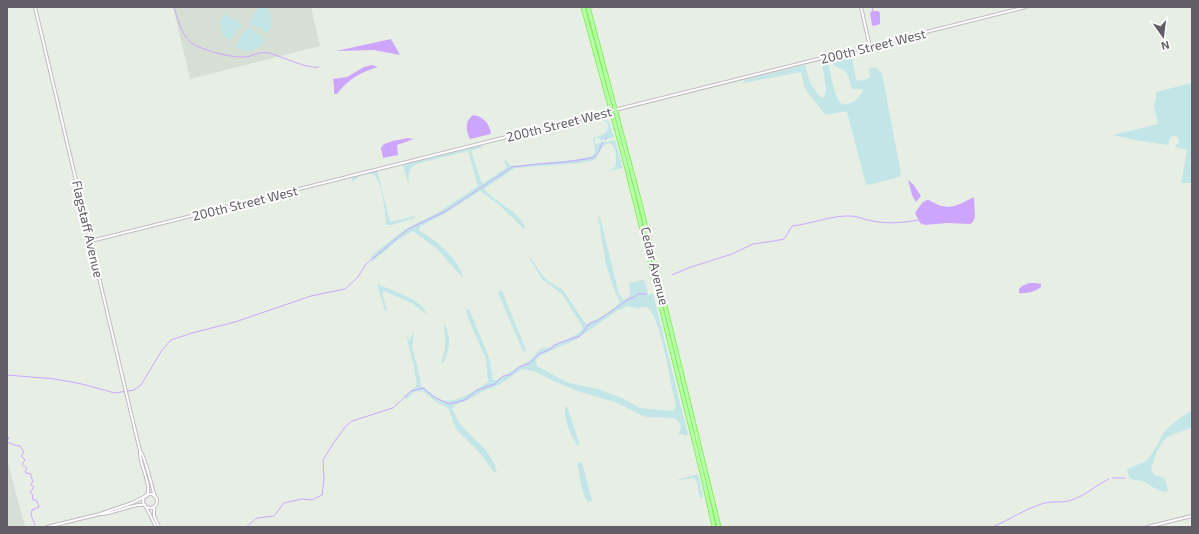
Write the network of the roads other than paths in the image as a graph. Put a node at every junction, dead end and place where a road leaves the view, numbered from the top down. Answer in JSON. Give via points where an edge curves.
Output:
{"nodes":[{"id":1,"x":35,"y":7,"type":"edge"},
{"id":2,"x":584,"y":7,"type":"edge"},
{"id":3,"x":588,"y":7,"type":"edge"},
{"id":4,"x":861,"y":7,"type":"edge"},
{"id":5,"x":1026,"y":7,"type":"edge"},
{"id":6,"x":870,"y":47,"type":"junction"},
{"id":7,"x":616,"y":110,"type":"junction"},
{"id":8,"x":611,"y":111,"type":"junction"},
{"id":9,"x":648,"y":239,"type":"junction"},
{"id":10,"x":644,"y":240,"type":"junction"},
{"id":11,"x":91,"y":241,"type":"junction"},
{"id":12,"x":147,"y":477,"type":"junction"},
{"id":13,"x":146,"y":496,"type":"junction"},
{"id":14,"x":155,"y":497,"type":"junction"},
{"id":15,"x":145,"y":506,"type":"junction"},
{"id":16,"x":155,"y":506,"type":"junction"},
{"id":17,"x":100,"y":514,"type":"junction"},
{"id":18,"x":1192,"y":516,"type":"edge"},
{"id":19,"x":47,"y":527,"type":"edge"},
{"id":20,"x":156,"y":527,"type":"edge"},
{"id":21,"x":159,"y":527,"type":"edge"},
{"id":22,"x":714,"y":527,"type":"edge"},
{"id":23,"x":719,"y":527,"type":"edge"},
{"id":24,"x":1147,"y":527,"type":"edge"}],
"edges":[{"from":1,"to":11,"type":"street","name":"Flagstaff Avenue"},
{"from":2,"to":8,"type":"main road","name":"Cedar Avenue"},
{"from":3,"to":7,"type":"main road","name":"Cedar Avenue"},
{"from":4,"to":6,"type":"street"},
{"from":5,"to":6,"type":"street","name":"200th Street West"},
{"from":6,"to":7,"type":"street","name":"200th Street West"},
{"from":7,"to":8,"type":"street","name":"200th Street West"},
{"from":7,"to":9,"type":"main road","name":"Cedar Avenue"},
{"from":8,"to":10,"type":"main road","name":"Cedar Avenue"},
{"from":8,"to":11,"type":"street","name":"200th Street West"},
{"from":9,"to":10,"type":"highway"},
{"from":9,"to":23,"type":"main road","name":"Cedar Avenue"},
{"from":10,"to":22,"type":"main road","name":"Cedar Avenue"},
{"from":11,"to":12,"type":"street","name":"Flagstaff Avenue"},
{"from":12,"to":13,"type":"street","name":"Flagstaff Avenue","via":[[149,490]]},
{"from":12,"to":14,"type":"street","name":"Flagstaff Avenue"},
{"from":13,"to":14,"type":"street"},
{"from":13,"to":15,"type":"street","via":[[143,502]]},
{"from":13,"to":17,"type":"street"},
{"from":14,"to":16,"type":"street"},
{"from":15,"to":16,"type":"street"},
{"from":15,"to":17,"type":"street","via":[[136,505]]},
{"from":15,"to":20,"type":"street"},
{"from":16,"to":21,"type":"street","via":[[153,513]]},
{"from":17,"to":19,"type":"street"},
{"from":18,"to":24,"type":"street"}]}
